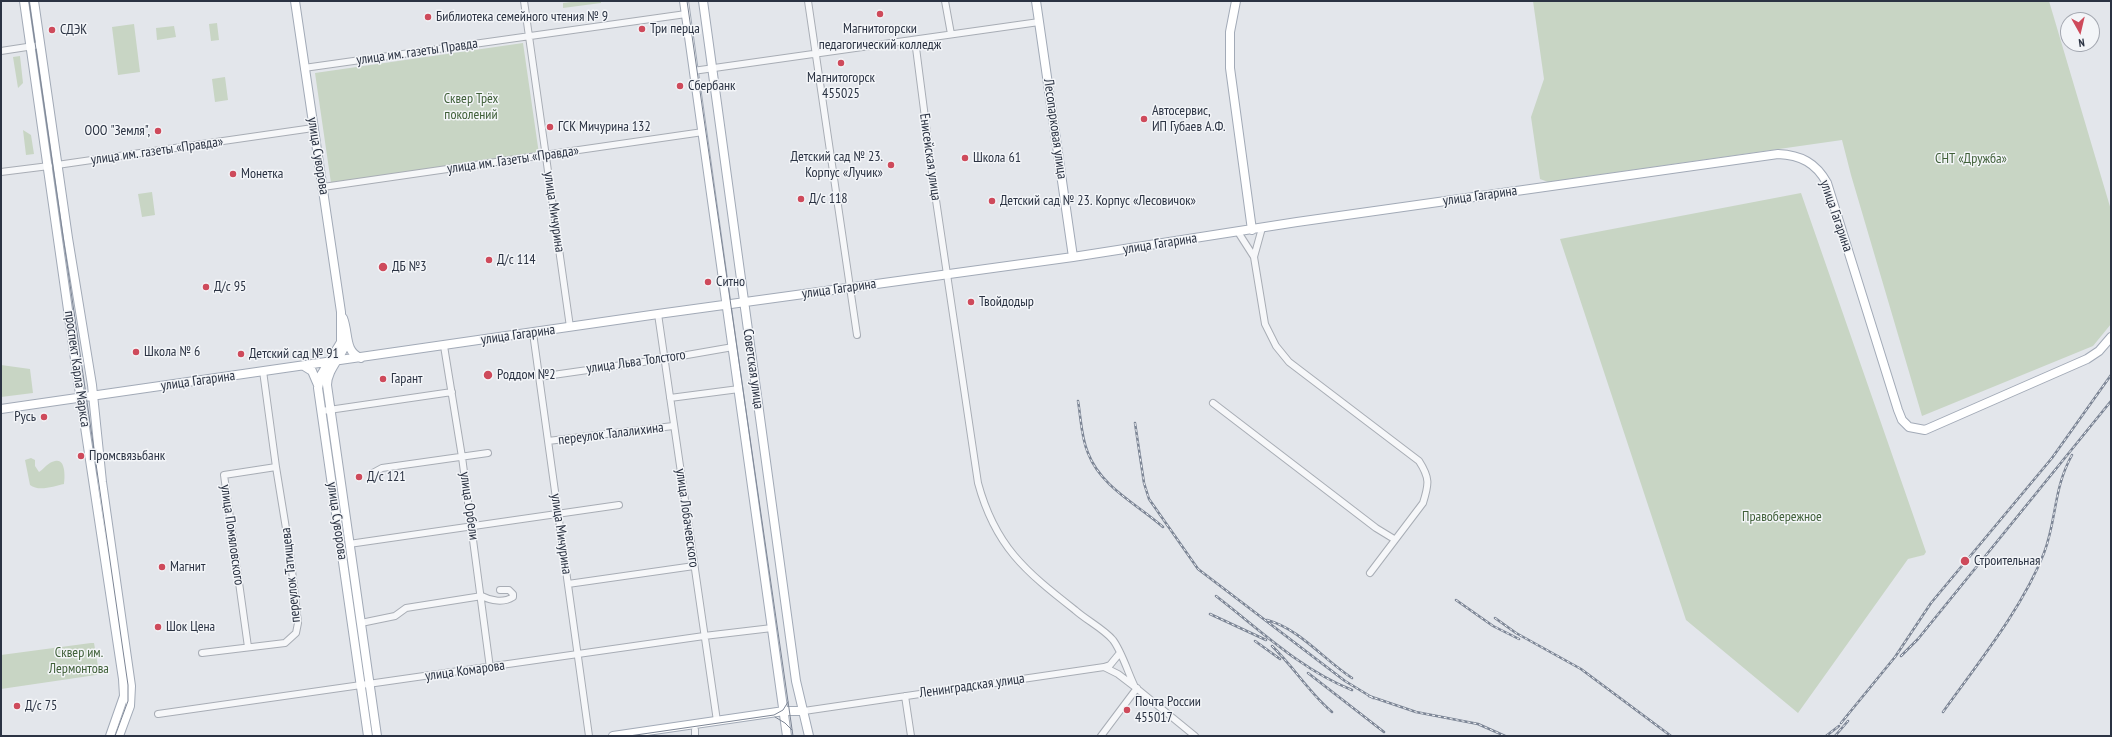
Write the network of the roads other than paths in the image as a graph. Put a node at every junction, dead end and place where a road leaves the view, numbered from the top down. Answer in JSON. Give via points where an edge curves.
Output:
{"nodes":[{"id":1,"x":24,"y":1,"type":"edge"},
{"id":2,"x":34,"y":1,"type":"edge"},
{"id":3,"x":295,"y":1,"type":"edge"},
{"id":4,"x":524,"y":1,"type":"edge"},
{"id":5,"x":684,"y":1,"type":"edge"},
{"id":6,"x":703,"y":1,"type":"edge"},
{"id":7,"x":808,"y":1,"type":"edge"},
{"id":8,"x":945,"y":1,"type":"edge"},
{"id":9,"x":1036,"y":1,"type":"edge"},
{"id":10,"x":1236,"y":1,"type":"edge"},
{"id":11,"x":686,"y":14,"type":"junction"},
{"id":12,"x":1039,"y":22,"type":"junction"},
{"id":13,"x":951,"y":34,"type":"junction"},
{"id":14,"x":529,"y":35,"type":"junction"},
{"id":15,"x":915,"y":40,"type":"junction"},
{"id":16,"x":40,"y":46,"type":"junction"},
{"id":17,"x":31,"y":47,"type":"junction"},
{"id":18,"x":1,"y":51,"type":"edge"},
{"id":19,"x":816,"y":53,"type":"junction"},
{"id":20,"x":304,"y":68,"type":"junction"},
{"id":21,"x":713,"y":68,"type":"junction"},
{"id":22,"x":693,"y":71,"type":"junction"},
{"id":23,"x":314,"y":128,"type":"junction"},
{"id":24,"x":702,"y":132,"type":"junction"},
{"id":25,"x":546,"y":155,"type":"junction"},
{"id":26,"x":53,"y":165,"type":"junction"},
{"id":27,"x":1,"y":172,"type":"edge"},
{"id":28,"x":323,"y":187,"type":"junction"},
{"id":29,"x":1262,"y":228,"type":"junction"},
{"id":30,"x":1252,"y":230,"type":"junction"},
{"id":31,"x":1238,"y":232,"type":"junction"},
{"id":32,"x":1073,"y":257,"type":"junction"},
{"id":33,"x":1254,"y":257,"type":"junction"},
{"id":34,"x":947,"y":274,"type":"junction"},
{"id":35,"x":850,"y":288,"type":"junction"},
{"id":36,"x":744,"y":302,"type":"junction"},
{"id":37,"x":727,"y":305,"type":"junction"},
{"id":38,"x":341,"y":312,"type":"junction"},
{"id":39,"x":658,"y":314,"type":"junction"},
{"id":40,"x":570,"y":327,"type":"junction"},
{"id":41,"x":533,"y":333,"type":"junction"},
{"id":42,"x":857,"y":335,"type":"dead end"},
{"id":43,"x":2111,"y":337,"type":"edge"},
{"id":44,"x":347,"y":340,"type":"junction"},
{"id":45,"x":444,"y":346,"type":"junction"},
{"id":46,"x":733,"y":347,"type":"junction"},
{"id":47,"x":361,"y":358,"type":"junction"},
{"id":48,"x":664,"y":359,"type":"junction"},
{"id":49,"x":333,"y":362,"type":"junction"},
{"id":50,"x":304,"y":366,"type":"junction"},
{"id":51,"x":263,"y":371,"type":"junction"},
{"id":52,"x":539,"y":376,"type":"junction"},
{"id":53,"x":318,"y":388,"type":"junction"},
{"id":54,"x":739,"y":389,"type":"junction"},
{"id":55,"x":452,"y":392,"type":"junction"},
{"id":56,"x":93,"y":396,"type":"junction"},
{"id":57,"x":81,"y":398,"type":"junction"},
{"id":58,"x":670,"y":398,"type":"junction"},
{"id":59,"x":1213,"y":403,"type":"dead end"},
{"id":60,"x":1,"y":409,"type":"edge"},
{"id":61,"x":326,"y":410,"type":"junction"},
{"id":62,"x":673,"y":426,"type":"junction"},
{"id":63,"x":548,"y":441,"type":"junction"},
{"id":64,"x":488,"y":452,"type":"dead end"},
{"id":65,"x":462,"y":457,"type":"junction"},
{"id":66,"x":276,"y":467,"type":"junction"},
{"id":67,"x":371,"y":474,"type":"dead end"},
{"id":68,"x":619,"y":505,"type":"dead end"},
{"id":69,"x":558,"y":513,"type":"junction"},
{"id":70,"x":471,"y":527,"type":"junction"},
{"id":71,"x":1394,"y":539,"type":"junction"},
{"id":72,"x":349,"y":544,"type":"junction"},
{"id":73,"x":347,"y":556,"type":"junction"},
{"id":74,"x":694,"y":566,"type":"junction"},
{"id":75,"x":1370,"y":574,"type":"dead end"},
{"id":76,"x":568,"y":584,"type":"junction"},
{"id":77,"x":500,"y":590,"type":"dead end"},
{"id":78,"x":482,"y":596,"type":"junction"},
{"id":79,"x":361,"y":623,"type":"junction"},
{"id":80,"x":772,"y":628,"type":"junction"},
{"id":81,"x":704,"y":636,"type":"junction"},
{"id":82,"x":248,"y":647,"type":"junction"},
{"id":83,"x":202,"y":653,"type":"dead end"},
{"id":84,"x":1119,"y":654,"type":"junction"},
{"id":85,"x":578,"y":655,"type":"junction"},
{"id":86,"x":1104,"y":667,"type":"junction"},
{"id":87,"x":490,"y":668,"type":"junction"},
{"id":88,"x":365,"y":684,"type":"junction"},
{"id":89,"x":1136,"y":687,"type":"junction"},
{"id":90,"x":904,"y":696,"type":"junction"},
{"id":91,"x":804,"y":711,"type":"junction"},
{"id":92,"x":158,"y":714,"type":"dead end"},
{"id":93,"x":784,"y":714,"type":"junction"},
{"id":94,"x":717,"y":721,"type":"junction"},
{"id":95,"x":695,"y":733,"type":"edge"},
{"id":96,"x":110,"y":736,"type":"edge"},
{"id":97,"x":119,"y":736,"type":"edge"},
{"id":98,"x":368,"y":736,"type":"edge"},
{"id":99,"x":377,"y":736,"type":"edge"},
{"id":100,"x":589,"y":736,"type":"edge"},
{"id":101,"x":613,"y":736,"type":"edge"},
{"id":102,"x":650,"y":736,"type":"edge"},
{"id":103,"x":788,"y":736,"type":"edge"},
{"id":104,"x":809,"y":736,"type":"edge"},
{"id":105,"x":911,"y":736,"type":"edge"},
{"id":106,"x":1101,"y":736,"type":"edge"},
{"id":107,"x":1195,"y":736,"type":"edge"}],
"edges":[{"from":1,"to":17,"type":"main road","name":"проспект Карла Маркса"},
{"from":2,"to":16,"type":"main road","name":"проспект Карла Маркса"},
{"from":3,"to":20,"type":"main road","name":"улица Суворова"},
{"from":4,"to":14,"type":"street","name":"улица Мичурина"},
{"from":5,"to":11,"type":"main road","name":"Советская улица"},
{"from":6,"to":21,"type":"main road","name":"Советская улица"},
{"from":7,"to":19,"type":"street"},
{"from":8,"to":13,"type":"street"},
{"from":9,"to":12,"type":"main road","name":"Лесопарковая улица"},
{"from":10,"to":30,"type":"main road","via":[[1230,32],[1230,68]]},
{"from":11,"to":14,"type":"street"},
{"from":11,"to":22,"type":"main road","name":"Советская улица"},
{"from":12,"to":13,"type":"street"},
{"from":12,"to":32,"type":"main road","name":"Лесопарковая улица"},
{"from":13,"to":15,"type":"street"},
{"from":14,"to":20,"type":"street","name":"улица им. газеты Правда"},
{"from":14,"to":25,"type":"street","name":"улица Мичурина"},
{"from":15,"to":19,"type":"street"},
{"from":15,"to":34,"type":"street","name":"Енисейская улица"},
{"from":16,"to":17,"type":"street"},
{"from":16,"to":26,"type":"main road","name":"проспект Карла Маркса"},
{"from":17,"to":18,"type":"street"},
{"from":17,"to":26,"type":"main road","name":"проспект Карла Маркса"},
{"from":19,"to":21,"type":"street"},
{"from":19,"to":35,"type":"street"},
{"from":20,"to":23,"type":"main road","name":"улица Суворова"},
{"from":21,"to":22,"type":"street"},
{"from":21,"to":36,"type":"main road","name":"Советская улица"},
{"from":22,"to":24,"type":"main road","name":"Советская улица"},
{"from":23,"to":26,"type":"street","name":"улица им. газеты «Правда»"},
{"from":23,"to":28,"type":"main road","name":"улица Суворова"},
{"from":24,"to":25,"type":"street","name":"улица им. Газеты «Правда»"},
{"from":24,"to":37,"type":"main road","name":"Советская улица"},
{"from":25,"to":28,"type":"street","name":"улица им. Газеты «Правда»"},
{"from":25,"to":40,"type":"street","name":"улица Мичурина"},
{"from":26,"to":27,"type":"street","name":"улица им. газеты «Правда»"},
{"from":26,"to":56,"type":"main road","name":"проспект Карла Маркса"},
{"from":26,"to":57,"type":"main road","name":"проспект Карла Маркса"},
{"from":28,"to":38,"type":"main road","name":"улица Суворова"},
{"from":29,"to":30,"type":"main road","name":"улица Гагарина"},
{"from":29,"to":33,"type":"street"},
{"from":29,"to":43,"type":"main road","name":"улица Гагарина","via":[[1788,154],[1811,162],[1827,183],[1898,410],[1902,420],[1909,427],[1925,430],[1951,420],[2087,359],[2099,351]]},
{"from":30,"to":31,"type":"main road","name":"улица Гагарина"},
{"from":31,"to":32,"type":"main road","name":"улица Гагарина"},
{"from":31,"to":33,"type":"street"},
{"from":32,"to":34,"type":"main road","name":"улица Гагарина"},
{"from":33,"to":71,"type":"street","via":[[1265,324],[1276,346],[1289,362],[1419,461],[1427,473],[1427,490],[1423,503]]},
{"from":34,"to":35,"type":"main road","name":"улица Гагарина"},
{"from":34,"to":84,"type":"street","name":"Енисейская улица","via":[[978,483],[988,514],[1015,559],[1046,588],[1112,639]]},
{"from":35,"to":36,"type":"main road","name":"улица Гагарина"},
{"from":35,"to":42,"type":"street"},
{"from":36,"to":37,"type":"main road","name":"улица Гагарина"},
{"from":36,"to":91,"type":"main road","name":"Советская улица","via":[[796,681]]},
{"from":37,"to":39,"type":"main road","name":"улица Гагарина"},
{"from":37,"to":46,"type":"main road","name":"Советская улица"},
{"from":38,"to":44,"type":"main road","name":"улица Суворова"},
{"from":38,"to":49,"type":"main road","name":"улица Суворова","via":[[341,342]]},
{"from":39,"to":40,"type":"main road","name":"улица Гагарина"},
{"from":39,"to":48,"type":"street","name":"улица Лобачевского"},
{"from":40,"to":41,"type":"main road","name":"улица Гагарина"},
{"from":41,"to":45,"type":"main road","name":"улица Гагарина"},
{"from":41,"to":52,"type":"street","name":"улица Мичурина"},
{"from":44,"to":47,"type":"main road","name":"улица Суворова","via":[[350,351]]},
{"from":44,"to":49,"type":"main road","name":"улица Суворова"},
{"from":45,"to":47,"type":"main road","name":"улица Гагарина"},
{"from":45,"to":55,"type":"street","name":"улица Орбели"},
{"from":46,"to":48,"type":"street","name":"улица Льва Толстого"},
{"from":46,"to":54,"type":"main road","name":"Советская улица"},
{"from":47,"to":49,"type":"main road","name":"улица Гагарина"},
{"from":48,"to":52,"type":"street","name":"улица Льва Толстого"},
{"from":48,"to":58,"type":"street","name":"улица Лобачевского"},
{"from":49,"to":50,"type":"main road","name":"улица Гагарина"},
{"from":49,"to":53,"type":"main road","name":"улица Суворова","via":[[321,375]]},
{"from":49,"to":61,"type":"main road","name":"улица Суворова","via":[[327,381]]},
{"from":50,"to":51,"type":"main road","name":"улица Гагарина"},
{"from":50,"to":53,"type":"main road","via":[[312,370]]},
{"from":51,"to":56,"type":"main road","name":"улица Гагарина"},
{"from":51,"to":66,"type":"street"},
{"from":52,"to":63,"type":"street","name":"улица Мичурина"},
{"from":53,"to":61,"type":"main road","name":"улица Суворова"},
{"from":54,"to":58,"type":"street"},
{"from":54,"to":80,"type":"main road","name":"Советская улица"},
{"from":55,"to":61,"type":"street"},
{"from":55,"to":65,"type":"street","name":"улица Орбели"},
{"from":56,"to":57,"type":"main road","name":"улица Гагарина"},
{"from":56,"to":97,"type":"main road","name":"проспект Карла Маркса","via":[[102,482],[131,686],[130,706]]},
{"from":57,"to":60,"type":"main road","name":"улица Гагарина"},
{"from":57,"to":96,"type":"main road","name":"проспект Карла Маркса","via":[[123,678],[124,696]]},
{"from":58,"to":62,"type":"street","name":"улица Лобачевского"},
{"from":59,"to":71,"type":"street","via":[[1376,528]]},
{"from":61,"to":72,"type":"main road","name":"улица Суворова"},
{"from":61,"to":73,"type":"main road","name":"улица Суворова"},
{"from":62,"to":63,"type":"street","name":"переулок Талалихина"},
{"from":62,"to":74,"type":"street","name":"улица Лобачевского"},
{"from":63,"to":69,"type":"street","name":"улица Мичурина"},
{"from":64,"to":65,"type":"street"},
{"from":65,"to":67,"type":"street","via":[[382,468]]},
{"from":65,"to":70,"type":"street","name":"улица Орбели"},
{"from":66,"to":82,"type":"street","name":"переулок Татищева","via":[[298,623],[296,633],[285,643]]},
{"from":66,"to":82,"type":"street","name":"улица Помяловского","via":[[224,475]]},
{"from":68,"to":69,"type":"street"},
{"from":69,"to":70,"type":"street"},
{"from":69,"to":76,"type":"street","name":"улица Мичурина"},
{"from":70,"to":72,"type":"street"},
{"from":70,"to":78,"type":"street","name":"улица Орбели"},
{"from":71,"to":75,"type":"street"},
{"from":72,"to":73,"type":"main road","name":"улица Суворова"},
{"from":73,"to":79,"type":"main road","name":"улица Суворова"},
{"from":73,"to":88,"type":"main road","name":"улица Суворова"},
{"from":74,"to":76,"type":"street"},
{"from":74,"to":81,"type":"street","name":"улица Лобачевского"},
{"from":76,"to":85,"type":"street","name":"улица Мичурина"},
{"from":77,"to":78,"type":"street","via":[[509,590],[513,597],[489,600]]},
{"from":78,"to":79,"type":"street","via":[[406,608],[395,616]]},
{"from":78,"to":87,"type":"street","name":"улица Орбели"},
{"from":79,"to":88,"type":"main road","name":"улица Суворова"},
{"from":80,"to":81,"type":"street","name":"улица Комарова"},
{"from":80,"to":93,"type":"main road","name":"Советская улица"},
{"from":81,"to":85,"type":"street","name":"улица Комарова"},
{"from":81,"to":94,"type":"street","name":"улица Лобачевского"},
{"from":82,"to":83,"type":"street","name":"переулок Татищева"},
{"from":84,"to":86,"type":"street","via":[[1110,666]]},
{"from":84,"to":89,"type":"street","name":"Енисейская улица"},
{"from":85,"to":87,"type":"street","name":"улица Комарова"},
{"from":85,"to":100,"type":"street","name":"улица Мичурина"},
{"from":86,"to":89,"type":"street"},
{"from":86,"to":90,"type":"street","name":"Ленинградская улица"},
{"from":87,"to":88,"type":"street","name":"улица Комарова"},
{"from":88,"to":92,"type":"street","name":"улица Комарова"},
{"from":88,"to":98,"type":"main road","name":"улица Суворова"},
{"from":88,"to":99,"type":"main road","name":"улица Суворова"},
{"from":89,"to":106,"type":"street"},
{"from":89,"to":107,"type":"street"},
{"from":90,"to":91,"type":"street","name":"Ленинградская улица"},
{"from":90,"to":105,"type":"street"},
{"from":91,"to":93,"type":"main road","name":"Ленинградская улица"},
{"from":91,"to":104,"type":"main road","name":"Советская улица"},
{"from":93,"to":94,"type":"main road","name":"Ленинградская улица"},
{"from":93,"to":95,"type":"main road","name":"Ленинградская улица"},
{"from":93,"to":103,"type":"main road","name":"Советская улица"},
{"from":94,"to":101,"type":"main road","name":"Ленинградская улица"},
{"from":95,"to":102,"type":"main road","name":"Ленинградская улица"}]}
